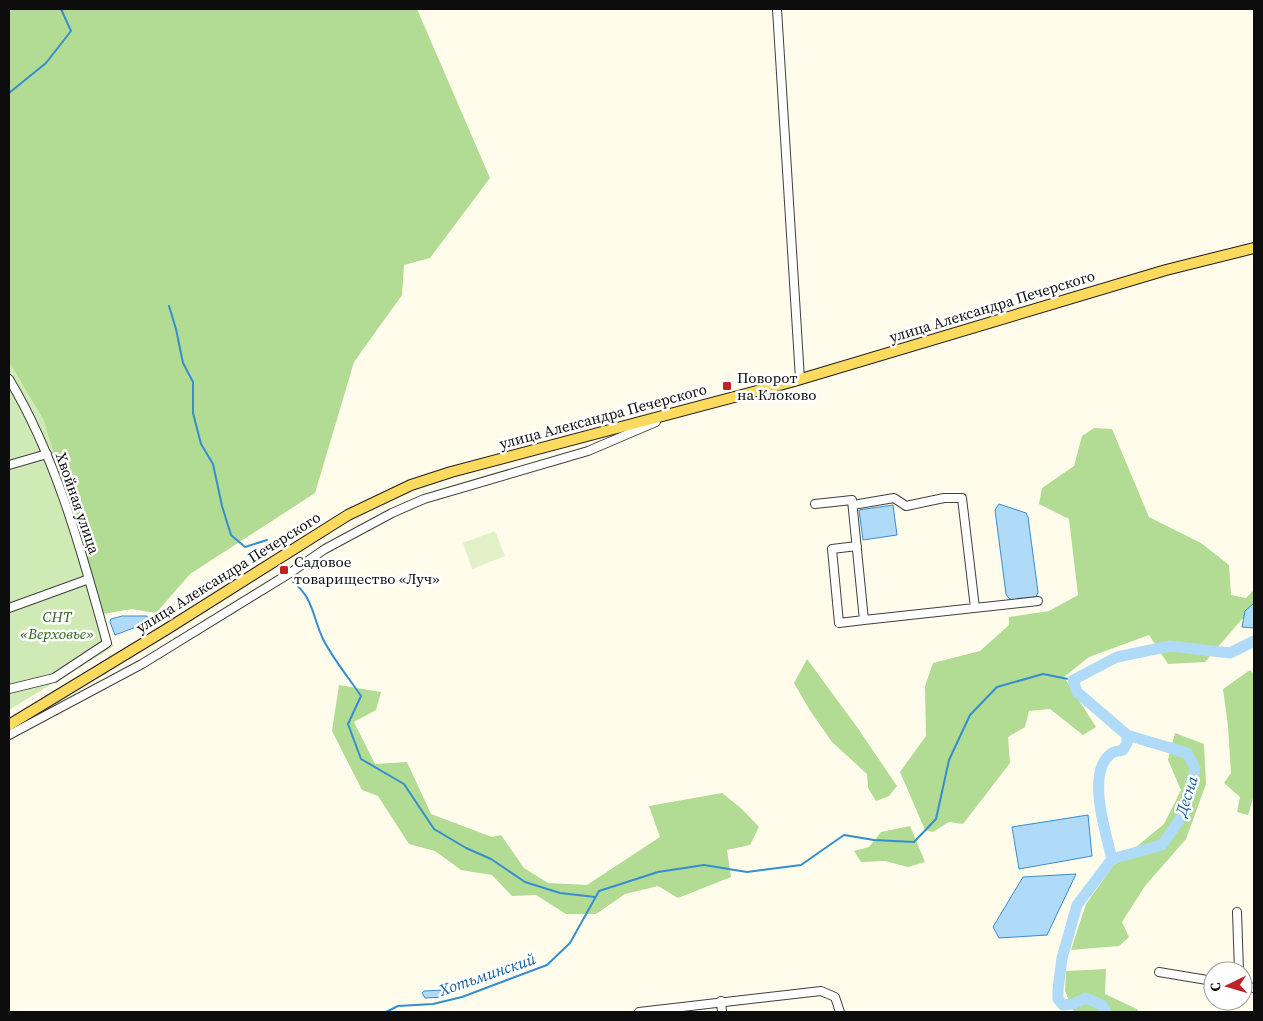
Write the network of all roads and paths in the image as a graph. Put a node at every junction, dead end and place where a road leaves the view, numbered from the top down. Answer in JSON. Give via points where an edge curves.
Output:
{"nodes":[{"id":1,"x":777,"y":9,"type":"edge"},
{"id":2,"x":1254,"y":248,"type":"edge"},
{"id":3,"x":9,"y":379,"type":"edge"},
{"id":4,"x":800,"y":379,"type":"junction"},
{"id":5,"x":12,"y":392,"type":"edge"},
{"id":6,"x":679,"y":412,"type":"junction"},
{"id":7,"x":47,"y":454,"type":"junction"},
{"id":8,"x":9,"y":465,"type":"edge"},
{"id":9,"x":815,"y":504,"type":"dead end"},
{"id":10,"x":853,"y":505,"type":"junction"},
{"id":11,"x":857,"y":546,"type":"junction"},
{"id":12,"x":89,"y":579,"type":"junction"},
{"id":13,"x":1038,"y":601,"type":"dead end"},
{"id":14,"x":9,"y":608,"type":"edge"},
{"id":15,"x":975,"y":608,"type":"junction"},
{"id":16,"x":864,"y":620,"type":"junction"},
{"id":17,"x":9,"y":689,"type":"edge"},
{"id":18,"x":9,"y":725,"type":"edge"},
{"id":19,"x":9,"y":734,"type":"edge"},
{"id":20,"x":1237,"y":912,"type":"dead end"},
{"id":21,"x":1239,"y":961,"type":"edge"},
{"id":22,"x":1159,"y":972,"type":"dead end"},
{"id":23,"x":1203,"y":979,"type":"edge"},
{"id":24,"x":720,"y":1001,"type":"junction"},
{"id":25,"x":639,"y":1012,"type":"edge"},
{"id":26,"x":722,"y":1012,"type":"edge"},
{"id":27,"x":840,"y":1012,"type":"edge"}],
"edges":[{"from":1,"to":4,"type":"street"},
{"from":2,"to":4,"type":"main road","name":"улица Александра Печерского","via":[[1166,270]]},
{"from":3,"to":5,"type":"street","name":"Хвойная улица"},
{"from":4,"to":6,"type":"main road","name":"улица Александра Печерского"},
{"from":5,"to":7,"type":"street","name":"Хвойная улица"},
{"from":6,"to":18,"type":"main road","name":"улица Александра Печерского","via":[[450,472],[380,498],[315,534]]},
{"from":6,"to":19,"type":"street","via":[[588,451],[424,499],[392,513],[332,545],[142,664]]},
{"from":7,"to":8,"type":"street"},
{"from":7,"to":12,"type":"street","name":"Хвойная улица"},
{"from":9,"to":10,"type":"street","via":[[852,500]]},
{"from":10,"to":11,"type":"street"},
{"from":10,"to":15,"type":"street","via":[[894,498],[906,506],[944,498],[962,498]]},
{"from":11,"to":16,"type":"street"},
{"from":11,"to":16,"type":"street","via":[[832,549],[839,623]]},
{"from":12,"to":14,"type":"street"},
{"from":12,"to":17,"type":"street","name":"Хвойная улица","via":[[106,643],[54,678]]},
{"from":13,"to":15,"type":"street"},
{"from":15,"to":16,"type":"street"},
{"from":20,"to":21,"type":"street"},
{"from":22,"to":23,"type":"street"},
{"from":24,"to":25,"type":"street"},
{"from":24,"to":26,"type":"street"},
{"from":24,"to":27,"type":"street","via":[[822,992],[835,997]]}]}
